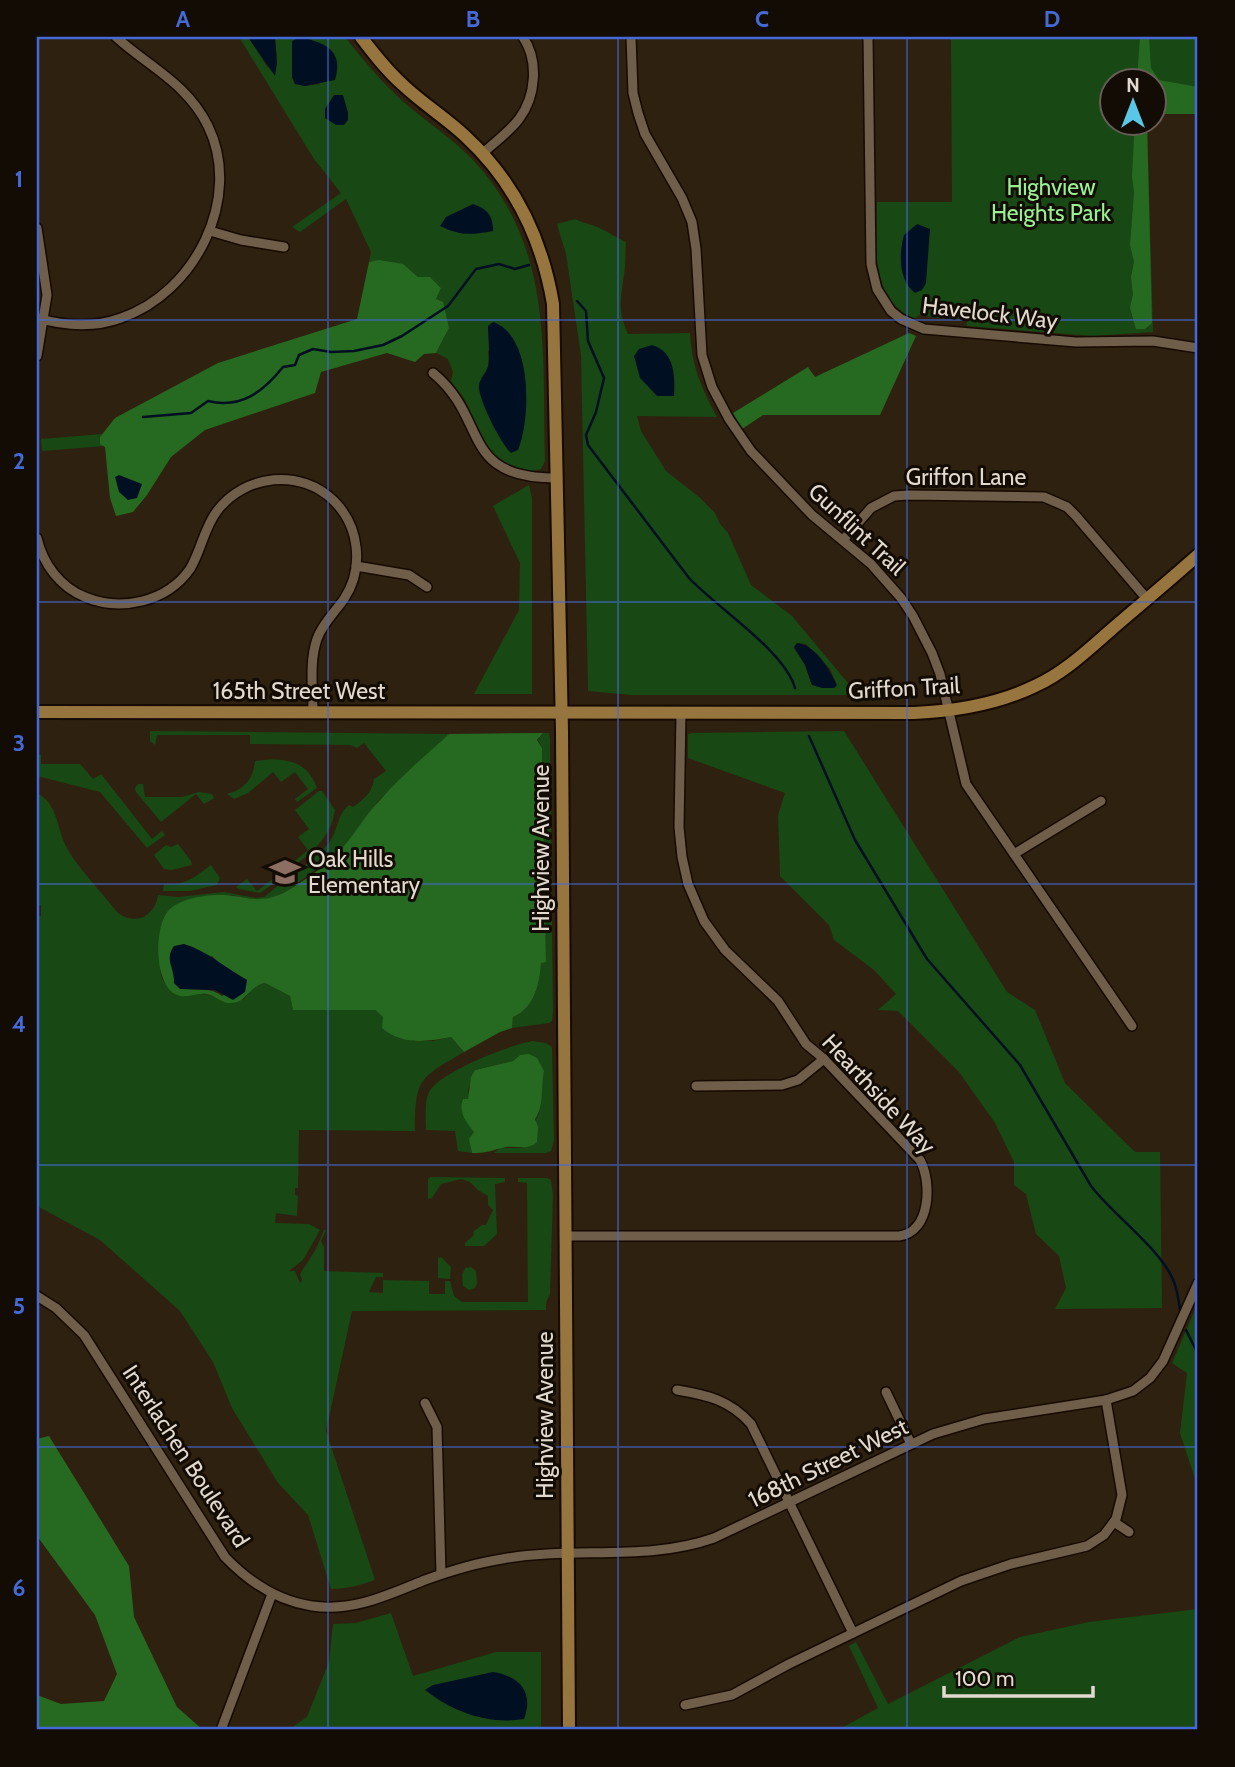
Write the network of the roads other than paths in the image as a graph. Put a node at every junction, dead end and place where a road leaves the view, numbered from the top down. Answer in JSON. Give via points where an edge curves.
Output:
{"nodes":[{"id":1,"x":116,"y":37,"type":"edge"},
{"id":2,"x":361,"y":37,"type":"edge"},
{"id":3,"x":523,"y":37,"type":"edge"},
{"id":4,"x":631,"y":37,"type":"edge"},
{"id":5,"x":868,"y":37,"type":"edge"},
{"id":6,"x":483,"y":153,"type":"junction"},
{"id":7,"x":37,"y":228,"type":"edge"},
{"id":8,"x":210,"y":231,"type":"junction"},
{"id":9,"x":284,"y":247,"type":"dead end"},
{"id":10,"x":40,"y":319,"type":"edge"},
{"id":11,"x":1198,"y":348,"type":"edge"},
{"id":12,"x":37,"y":356,"type":"edge"},
{"id":13,"x":433,"y":373,"type":"dead end"},
{"id":14,"x":557,"y":478,"type":"junction"},
{"id":15,"x":37,"y":538,"type":"edge"},
{"id":16,"x":843,"y":541,"type":"junction"},
{"id":17,"x":1197,"y":559,"type":"edge"},
{"id":18,"x":356,"y":566,"type":"junction"},
{"id":19,"x":427,"y":587,"type":"dead end"},
{"id":20,"x":1147,"y":599,"type":"junction"},
{"id":21,"x":949,"y":710,"type":"junction"},
{"id":22,"x":37,"y":712,"type":"edge"},
{"id":23,"x":561,"y":712,"type":"junction"},
{"id":24,"x":313,"y":713,"type":"junction"},
{"id":25,"x":681,"y":713,"type":"junction"},
{"id":26,"x":1101,"y":801,"type":"dead end"},
{"id":27,"x":1014,"y":854,"type":"junction"},
{"id":28,"x":1132,"y":1026,"type":"dead end"},
{"id":29,"x":824,"y":1059,"type":"junction"},
{"id":30,"x":696,"y":1086,"type":"dead end"},
{"id":31,"x":565,"y":1236,"type":"junction"},
{"id":32,"x":1198,"y":1283,"type":"edge"},
{"id":33,"x":37,"y":1296,"type":"edge"},
{"id":34,"x":677,"y":1390,"type":"dead end"},
{"id":35,"x":886,"y":1392,"type":"dead end"},
{"id":36,"x":1106,"y":1400,"type":"junction"},
{"id":37,"x":425,"y":1404,"type":"dead end"},
{"id":38,"x":911,"y":1444,"type":"junction"},
{"id":39,"x":790,"y":1503,"type":"junction"},
{"id":40,"x":1114,"y":1522,"type":"junction"},
{"id":41,"x":1129,"y":1532,"type":"dead end"},
{"id":42,"x":567,"y":1553,"type":"junction"},
{"id":43,"x":441,"y":1574,"type":"junction"},
{"id":44,"x":272,"y":1594,"type":"junction"},
{"id":45,"x":853,"y":1633,"type":"junction"},
{"id":46,"x":685,"y":1705,"type":"dead end"},
{"id":47,"x":222,"y":1730,"type":"edge"},
{"id":48,"x":569,"y":1730,"type":"edge"}],
"edges":[{"from":1,"to":8,"type":"street","via":[[172,79],[208,126],[220,183]]},
{"from":2,"to":6,"type":"street","name":"Highview Avenue","via":[[401,84]]},
{"from":3,"to":6,"type":"street","via":[[534,73],[527,104],[520,118]]},
{"from":4,"to":16,"type":"street","name":"Gunflint Trail","via":[[638,113],[692,222],[707,376],[751,451]]},
{"from":5,"to":11,"type":"street","name":"Havelock Way","via":[[872,264],[877,289],[891,311],[912,325],[937,331],[1076,342],[1153,341]]},
{"from":6,"to":14,"type":"street","name":"Highview Avenue","via":[[523,209],[545,267],[554,318]]},
{"from":7,"to":10,"type":"street","via":[[46,281]]},
{"from":8,"to":9,"type":"street"},
{"from":8,"to":10,"type":"street","via":[[173,287],[146,307],[93,324]]},
{"from":10,"to":12,"type":"street"},
{"from":13,"to":14,"type":"street","via":[[456,395],[479,446],[495,463],[529,477]]},
{"from":14,"to":23,"type":"street","name":"Highview Avenue"},
{"from":15,"to":18,"type":"street","via":[[48,567],[72,590],[102,603],[136,603],[156,597],[182,578],[215,514],[232,496],[257,482],[283,479],[312,486],[334,501],[355,538]]},
{"from":16,"to":20,"type":"street","name":"Griffon Lane","via":[[871,508],[894,496],[1044,497],[1067,507]]},
{"from":16,"to":21,"type":"street","name":"Gunflint Trail","via":[[887,581],[914,616],[932,653]]},
{"from":17,"to":20,"type":"street","name":"Griffon Trail"},
{"from":18,"to":19,"type":"street","via":[[409,575]]},
{"from":18,"to":24,"type":"street","via":[[350,589],[318,636],[312,668]]},
{"from":20,"to":21,"type":"street","name":"Griffon Trail","via":[[1080,657],[1035,686]]},
{"from":21,"to":25,"type":"street","name":"Griffon Trail"},
{"from":21,"to":27,"type":"street","name":"Gunflint Trail","via":[[967,784]]},
{"from":22,"to":24,"type":"street","name":"165th Street West"},
{"from":23,"to":24,"type":"street","name":"165th Street West"},
{"from":23,"to":25,"type":"street","name":"Griffon Trail"},
{"from":23,"to":31,"type":"street","name":"Highview Avenue"},
{"from":25,"to":29,"type":"street","name":"Hearthside Way","via":[[679,827],[685,874],[696,904],[713,936],[778,1001],[806,1044]]},
{"from":26,"to":27,"type":"street"},
{"from":27,"to":28,"type":"street","name":"Gunflint Trail"},
{"from":29,"to":30,"type":"street","via":[[798,1080],[782,1086]]},
{"from":29,"to":31,"type":"street","name":"Hearthside Way","via":[[923,1166],[925,1209],[914,1231],[899,1236]]},
{"from":31,"to":42,"type":"street","name":"Highview Avenue"},
{"from":32,"to":36,"type":"street","name":"168th Street West","via":[[1157,1370],[1133,1391]]},
{"from":33,"to":44,"type":"street","name":"Interlachen Boulevard","via":[[71,1321],[97,1353],[225,1557]]},
{"from":34,"to":39,"type":"street","via":[[715,1397],[743,1415],[758,1435]]},
{"from":35,"to":38,"type":"street"},
{"from":36,"to":38,"type":"street","name":"168th Street West","via":[[984,1419]]},
{"from":36,"to":40,"type":"street","via":[[1121,1482]]},
{"from":37,"to":43,"type":"street","via":[[437,1427]]},
{"from":38,"to":39,"type":"street","name":"168th Street West"},
{"from":39,"to":42,"type":"street","name":"168th Street West","via":[[676,1550]]},
{"from":39,"to":45,"type":"street"},
{"from":40,"to":41,"type":"street"},
{"from":40,"to":45,"type":"street","via":[[1087,1546],[984,1572]]},
{"from":42,"to":43,"type":"street","name":"Interlachen Boulevard","via":[[501,1559]]},
{"from":42,"to":48,"type":"street","name":"Highview Avenue"},
{"from":43,"to":44,"type":"street","name":"Interlachen Boulevard","via":[[342,1607],[313,1606]]},
{"from":44,"to":47,"type":"street"},
{"from":45,"to":46,"type":"street","via":[[732,1695]]}]}
